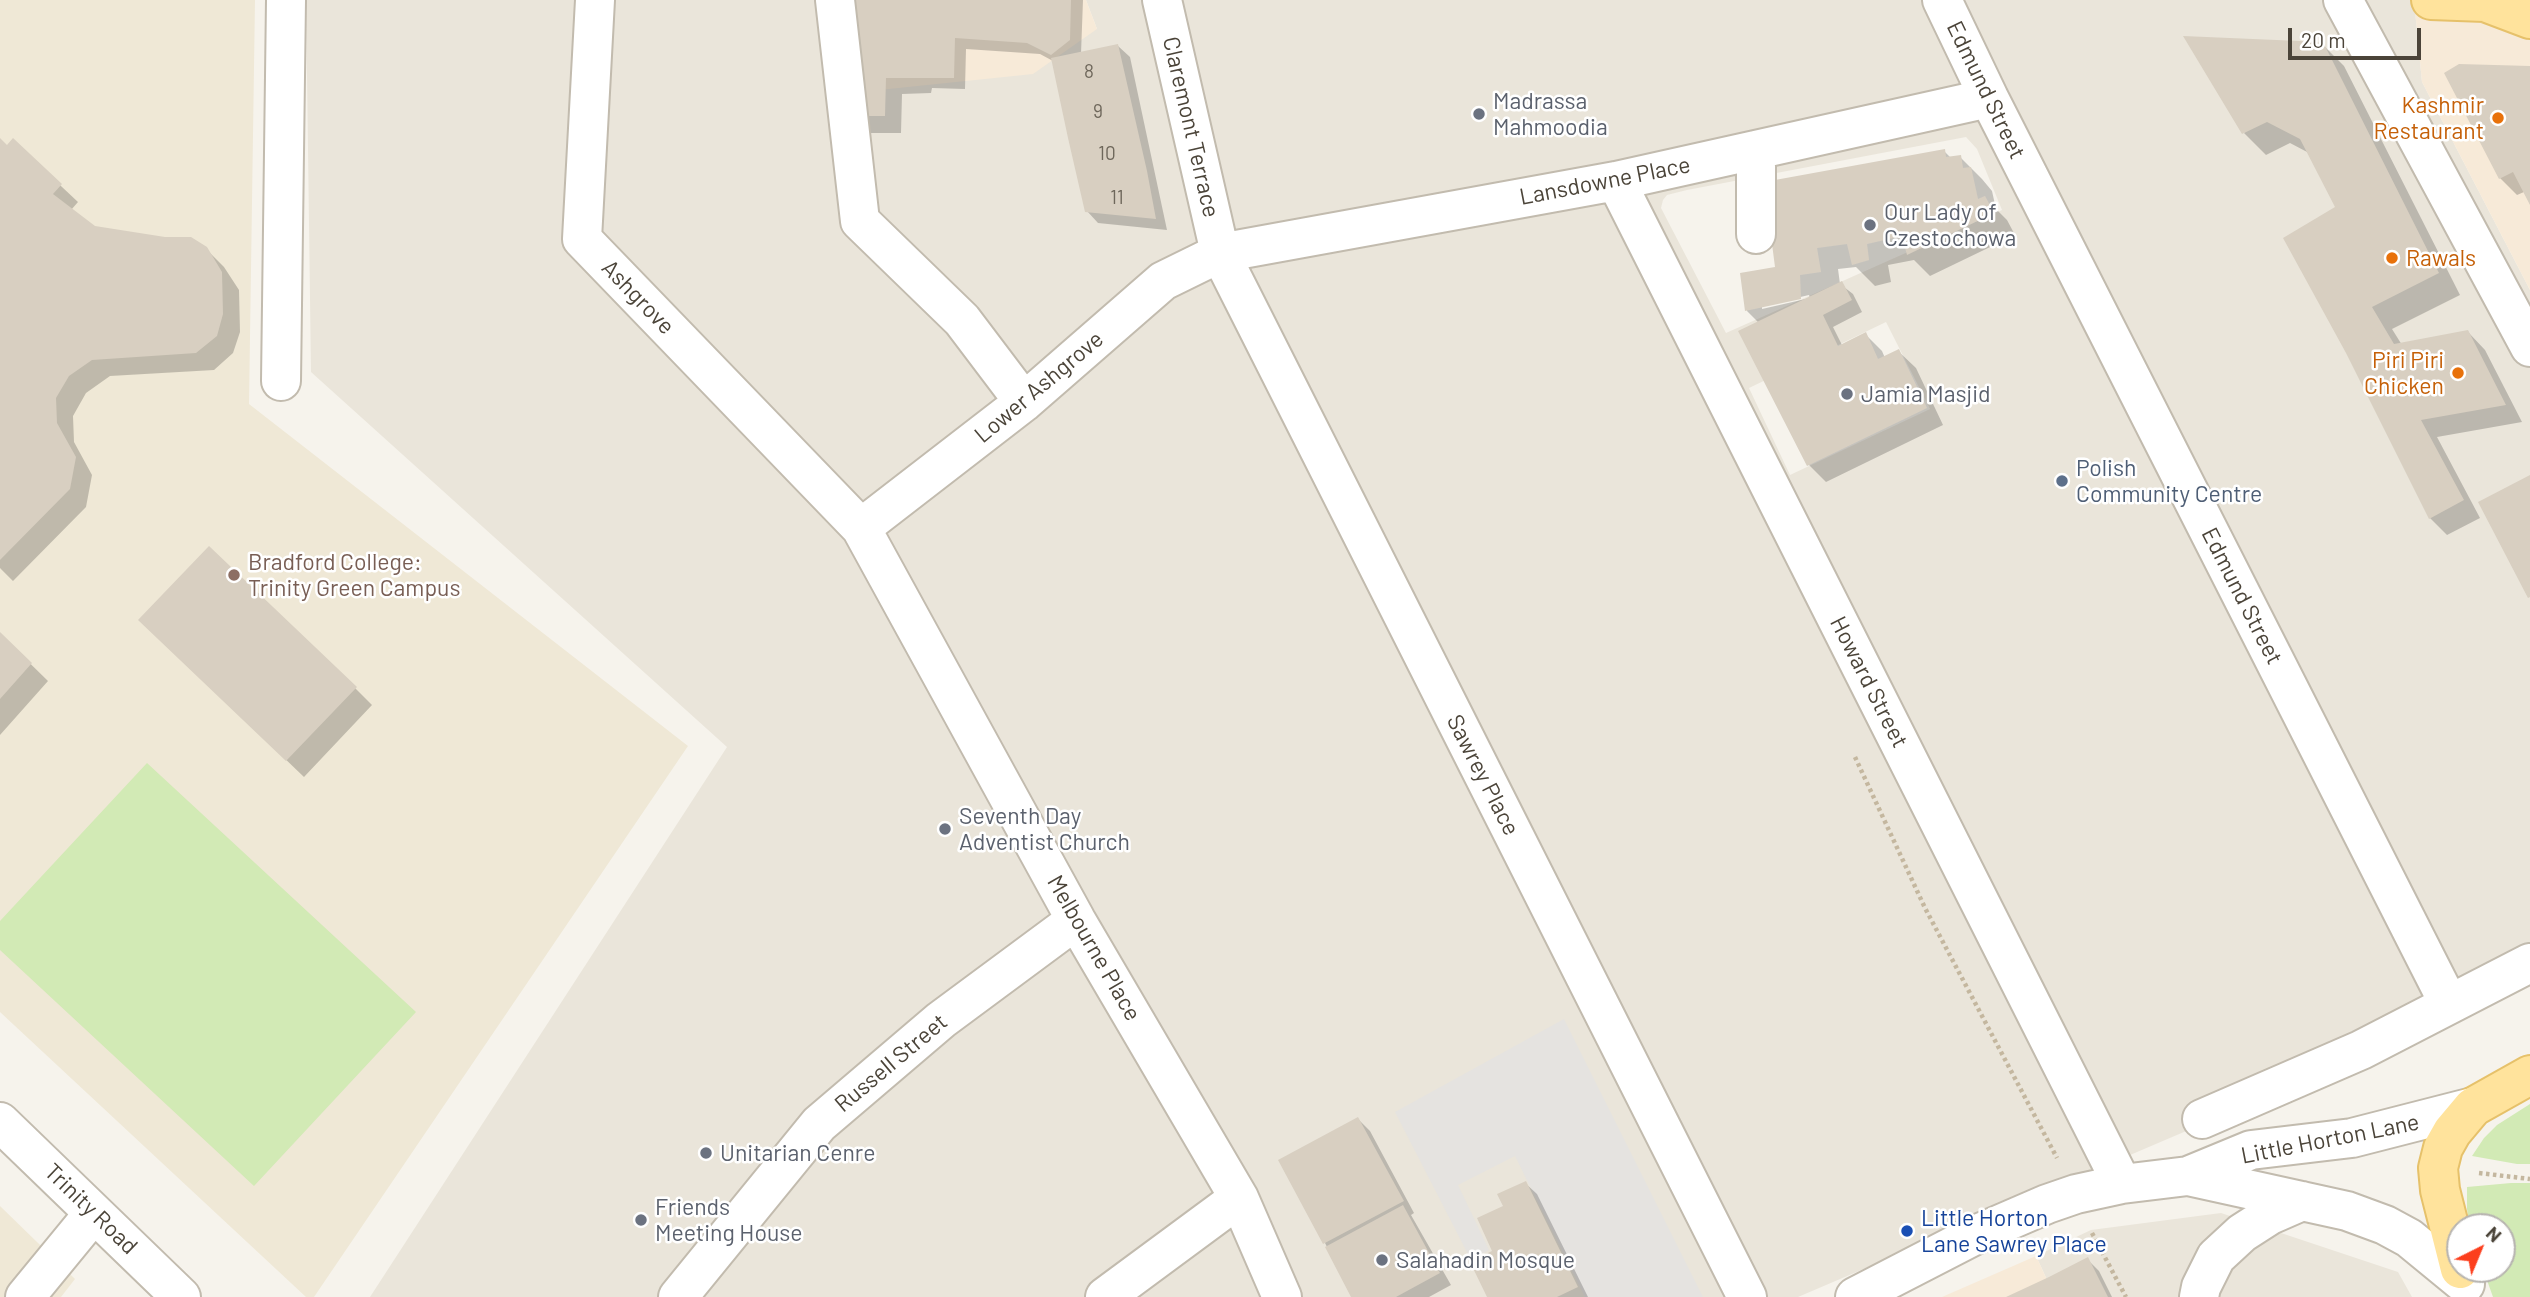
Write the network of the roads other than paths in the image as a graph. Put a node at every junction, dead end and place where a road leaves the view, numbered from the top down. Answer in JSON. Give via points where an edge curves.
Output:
{"nodes":[{"id":1,"x":286,"y":0,"type":"edge"},
{"id":2,"x":595,"y":0,"type":"edge"},
{"id":3,"x":835,"y":0,"type":"edge"},
{"id":4,"x":1162,"y":0,"type":"edge"},
{"id":5,"x":1942,"y":0,"type":"edge"},
{"id":6,"x":2343,"y":0,"type":"edge"},
{"id":7,"x":2431,"y":0,"type":"edge"},
{"id":8,"x":2491,"y":1,"type":"edge"},
{"id":9,"x":2530,"y":19,"type":"edge"},
{"id":10,"x":1989,"y":99,"type":"junction"},
{"id":11,"x":1756,"y":150,"type":"junction"},
{"id":12,"x":1616,"y":181,"type":"junction"},
{"id":13,"x":1756,"y":234,"type":"dead end"},
{"id":14,"x":1220,"y":253,"type":"junction"},
{"id":15,"x":2530,"y":347,"type":"edge"},
{"id":16,"x":281,"y":381,"type":"dead end"},
{"id":17,"x":1024,"y":402,"type":"junction"},
{"id":18,"x":861,"y":528,"type":"junction"},
{"id":19,"x":1076,"y":920,"type":"junction"},
{"id":20,"x":2530,"y":963,"type":"edge"},
{"id":21,"x":2449,"y":1004,"type":"junction"},
{"id":22,"x":2530,"y":1075,"type":"edge"},
{"id":23,"x":2473,"y":1107,"type":"junction"},
{"id":24,"x":2202,"y":1119,"type":"dead end"},
{"id":25,"x":0,"y":1122,"type":"edge"},
{"id":26,"x":2188,"y":1176,"type":"junction"},
{"id":27,"x":2122,"y":1184,"type":"junction"},
{"id":28,"x":1239,"y":1198,"type":"junction"},
{"id":29,"x":2302,"y":1201,"type":"junction"},
{"id":30,"x":94,"y":1213,"type":"junction"},
{"id":31,"x":2446,"y":1213,"type":"edge"},
{"id":32,"x":2446,"y":1266,"type":"edge"},
{"id":33,"x":25,"y":1297,"type":"edge"},
{"id":34,"x":181,"y":1297,"type":"edge"},
{"id":35,"x":678,"y":1297,"type":"edge"},
{"id":36,"x":1105,"y":1297,"type":"edge"},
{"id":37,"x":1282,"y":1297,"type":"edge"},
{"id":38,"x":1747,"y":1297,"type":"edge"},
{"id":39,"x":1855,"y":1297,"type":"edge"},
{"id":40,"x":2199,"y":1297,"type":"edge"}],
"edges":[{"from":1,"to":16,"type":"street"},
{"from":2,"to":18,"type":"street","name":"Ashgrove","via":[[582,239]]},
{"from":3,"to":17,"type":"street","via":[[860,221],[962,320]]},
{"from":4,"to":14,"type":"street","name":"Claremont Terrace"},
{"from":5,"to":10,"type":"street","name":"Edmund Street"},
{"from":6,"to":15,"type":"street"},
{"from":7,"to":8,"type":"main road"},
{"from":8,"to":9,"type":"main road"},
{"from":10,"to":11,"type":"street","name":"Lansdowne Place"},
{"from":10,"to":21,"type":"street","name":"Edmund Street"},
{"from":11,"to":12,"type":"street","name":"Lansdowne Place"},
{"from":11,"to":13,"type":"street"},
{"from":12,"to":14,"type":"street","name":"Lansdowne Place"},
{"from":12,"to":27,"type":"street","name":"Howard Street"},
{"from":14,"to":17,"type":"street","name":"Lower Ashgrove","via":[[1163,281]]},
{"from":14,"to":38,"type":"street","name":"Sawrey Place"},
{"from":17,"to":18,"type":"street","name":"Lower Ashgrove"},
{"from":18,"to":19,"type":"street","name":"Melbourne Place"},
{"from":19,"to":28,"type":"street","name":"Melbourne Place"},
{"from":19,"to":35,"type":"street","name":"Russell Street","via":[[941,1020],[819,1124]]},
{"from":20,"to":21,"type":"street"},
{"from":21,"to":24,"type":"street","via":[[2361,1050]]},
{"from":22,"to":23,"type":"main road"},
{"from":23,"to":26,"type":"street","name":"Little Horton Lane","via":[[2352,1138],[2251,1150]]},
{"from":23,"to":31,"type":"main road","via":[[2443,1148],[2438,1168]]},
{"from":25,"to":30,"type":"street","name":"Trinity Road"},
{"from":26,"to":27,"type":"street","name":"Little Horton Lane"},
{"from":26,"to":29,"type":"street","name":"Little Horton Lane"},
{"from":27,"to":39,"type":"street","name":"Little Horton Lane","via":[[2047,1204]]},
{"from":28,"to":36,"type":"street"},
{"from":28,"to":37,"type":"street","name":"Melbourne Place"},
{"from":29,"to":32,"type":"street","name":"Little Horton Lane","via":[[2385,1225]]},
{"from":29,"to":40,"type":"street","via":[[2251,1227],[2216,1257]]},
{"from":30,"to":33,"type":"street"},
{"from":30,"to":34,"type":"street","name":"Trinity Road"}]}
